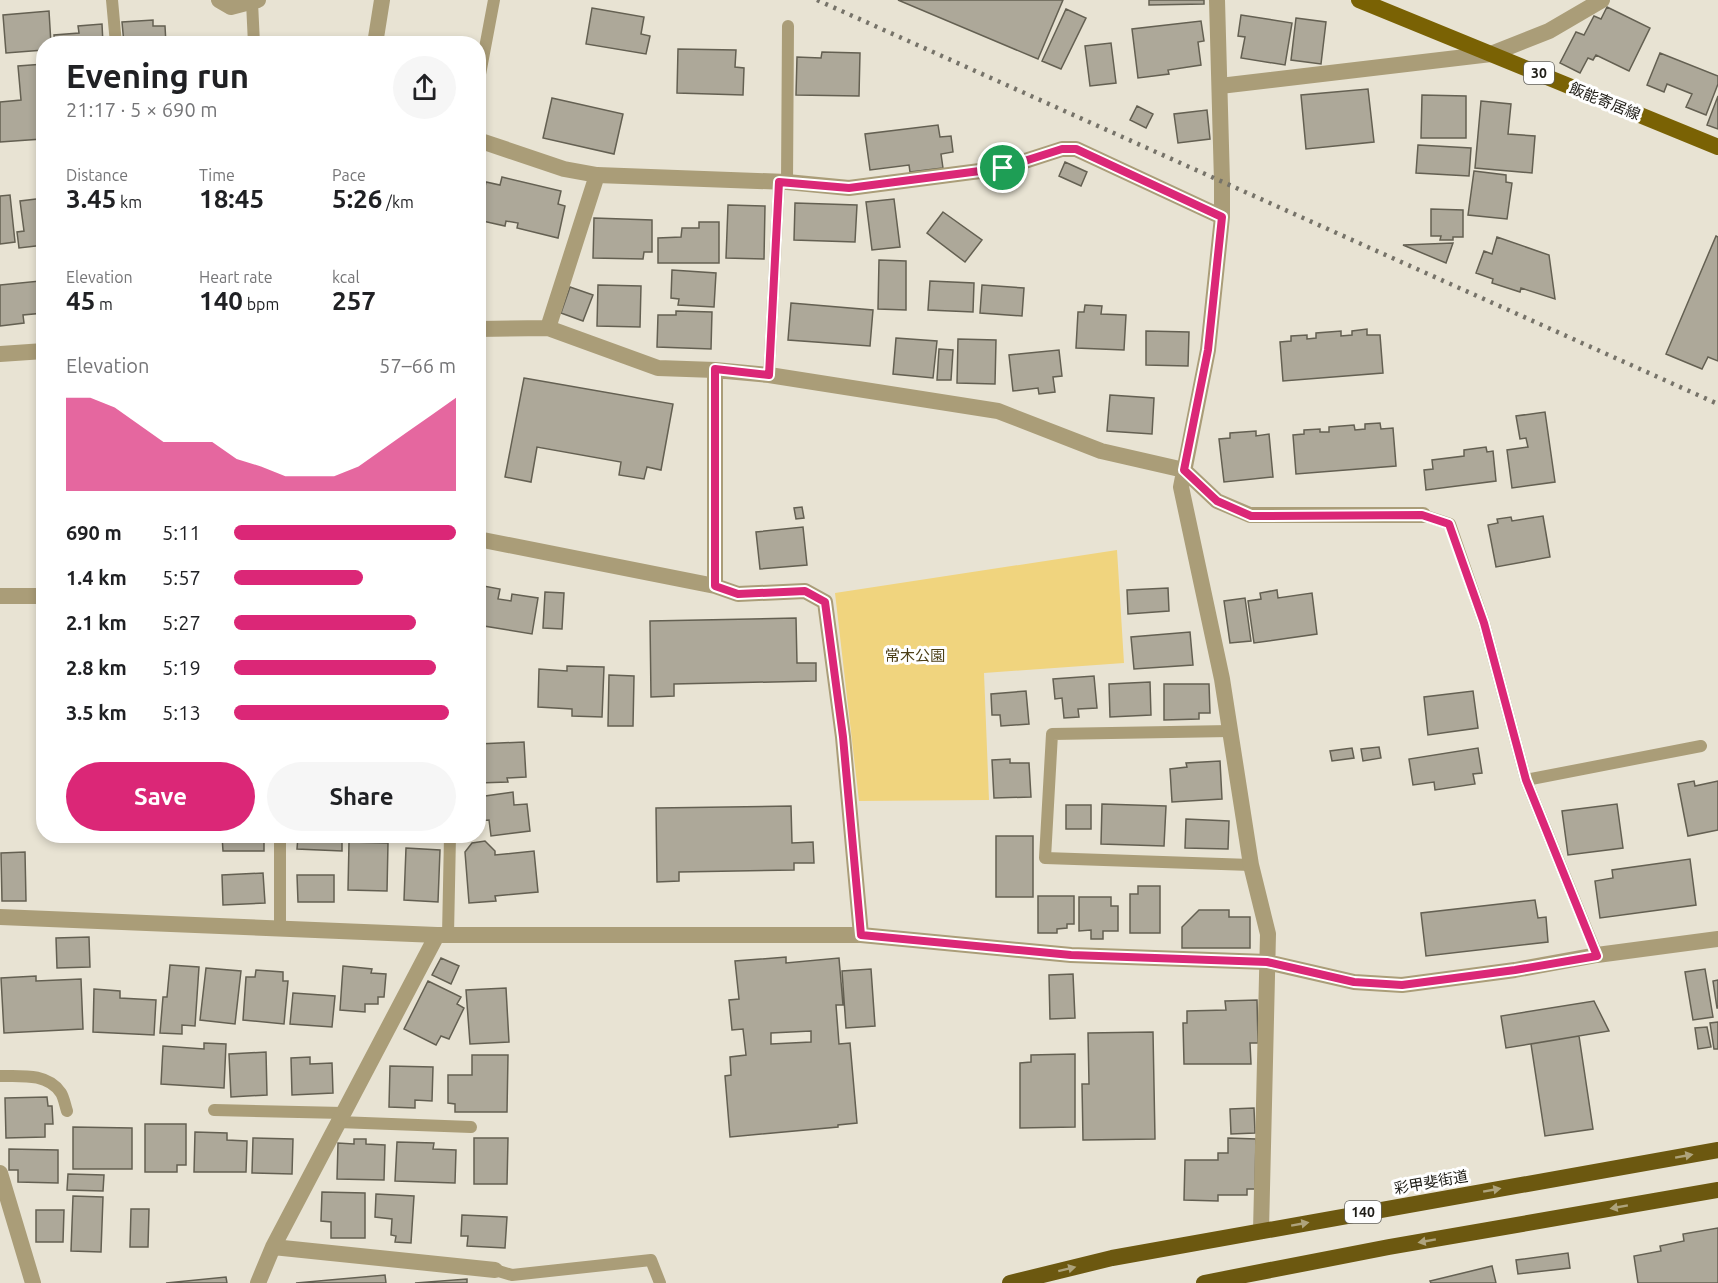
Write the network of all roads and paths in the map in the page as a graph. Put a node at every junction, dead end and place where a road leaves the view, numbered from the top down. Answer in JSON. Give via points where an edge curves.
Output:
{"nodes":[{"id":1,"x":112,"y":0,"type":"edge"},
{"id":2,"x":219,"y":0,"type":"edge"},
{"id":3,"x":382,"y":0,"type":"edge"},
{"id":4,"x":494,"y":0,"type":"edge"},
{"id":5,"x":1217,"y":0,"type":"edge"},
{"id":6,"x":1359,"y":0,"type":"edge"},
{"id":7,"x":1602,"y":0,"type":"edge"},
{"id":8,"x":255,"y":1,"type":"edge"},
{"id":9,"x":788,"y":26,"type":"dead end"},
{"id":10,"x":115,"y":36,"type":"edge"},
{"id":11,"x":254,"y":36,"type":"edge"},
{"id":12,"x":376,"y":36,"type":"edge"},
{"id":13,"x":486,"y":42,"type":"edge"},
{"id":14,"x":1491,"y":54,"type":"junction"},
{"id":15,"x":1220,"y":86,"type":"junction"},
{"id":16,"x":486,"y":143,"type":"edge"},
{"id":17,"x":1718,"y":147,"type":"edge"},
{"id":18,"x":597,"y":174,"type":"junction"},
{"id":19,"x":783,"y":182,"type":"junction"},
{"id":20,"x":1222,"y":217,"type":"junction"},
{"id":21,"x":548,"y":328,"type":"junction"},
{"id":22,"x":486,"y":329,"type":"edge"},
{"id":23,"x":36,"y":352,"type":"edge"},
{"id":24,"x":0,"y":354,"type":"edge"},
{"id":25,"x":715,"y":369,"type":"junction"},
{"id":26,"x":769,"y":375,"type":"junction"},
{"id":27,"x":1184,"y":470,"type":"junction"},
{"id":28,"x":1422,"y":515,"type":"joint"},
{"id":29,"x":486,"y":541,"type":"edge"},
{"id":30,"x":715,"y":586,"type":"junction"},
{"id":31,"x":0,"y":596,"type":"edge"},
{"id":32,"x":36,"y":596,"type":"edge"},
{"id":33,"x":1230,"y":731,"type":"junction"},
{"id":34,"x":1701,"y":746,"type":"dead end"},
{"id":35,"x":1526,"y":780,"type":"junction"},
{"id":36,"x":280,"y":843,"type":"edge"},
{"id":37,"x":450,"y":843,"type":"edge"},
{"id":38,"x":1251,"y":864,"type":"junction"},
{"id":39,"x":0,"y":917,"type":"edge"},
{"id":40,"x":280,"y":928,"type":"junction"},
{"id":41,"x":443,"y":935,"type":"junction"},
{"id":42,"x":861,"y":935,"type":"junction"},
{"id":43,"x":1718,"y":939,"type":"edge"},
{"id":44,"x":1597,"y":956,"type":"junction"},
{"id":45,"x":1267,"y":962,"type":"junction"},
{"id":46,"x":0,"y":1077,"type":"edge"},
{"id":47,"x":214,"y":1110,"type":"dead end"},
{"id":48,"x":67,"y":1111,"type":"dead end"},
{"id":49,"x":340,"y":1118,"type":"junction"},
{"id":50,"x":471,"y":1127,"type":"dead end"},
{"id":51,"x":1718,"y":1150,"type":"edge"},
{"id":52,"x":0,"y":1173,"type":"edge"},
{"id":53,"x":1718,"y":1190,"type":"edge"},
{"id":54,"x":1261,"y":1230,"type":"junction"},
{"id":55,"x":273,"y":1247,"type":"junction"},
{"id":56,"x":495,"y":1270,"type":"joint"},
{"id":57,"x":33,"y":1283,"type":"edge"},
{"id":58,"x":258,"y":1283,"type":"edge"},
{"id":59,"x":660,"y":1283,"type":"edge"},
{"id":60,"x":1010,"y":1283,"type":"edge"},
{"id":61,"x":1204,"y":1283,"type":"edge"}],
"edges":[{"from":1,"to":10,"type":"lane"},
{"from":2,"to":8,"type":"street","via":[[231,7]]},
{"from":3,"to":12,"type":"street"},
{"from":4,"to":13,"type":"lane"},
{"from":5,"to":15,"type":"street"},
{"from":6,"to":14,"type":"main road","name":"飯能寄居線","number":"30"},
{"from":7,"to":14,"type":"street","via":[[1549,31]]},
{"from":8,"to":11,"type":"lane"},
{"from":9,"to":19,"type":"lane"},
{"from":14,"to":15,"type":"street"},
{"from":14,"to":17,"type":"main road","name":"飯能寄居線","number":"30"},
{"from":15,"to":20,"type":"street"},
{"from":16,"to":18,"type":"street","via":[[564,169]]},
{"from":18,"to":19,"type":"street"},
{"from":18,"to":21,"type":"street"},
{"from":19,"to":20,"type":"street","via":[[849,188],[1003,168],[1062,149],[1076,149]]},
{"from":19,"to":26,"type":"lane"},
{"from":20,"to":27,"type":"street","via":[[1208,350]]},
{"from":21,"to":22,"type":"street"},
{"from":21,"to":25,"type":"street","via":[[658,368]]},
{"from":23,"to":24,"type":"street"},
{"from":25,"to":26,"type":"street"},
{"from":25,"to":30,"type":"street"},
{"from":26,"to":27,"type":"street","via":[[998,411],[1101,451]]},
{"from":27,"to":28,"type":"street","via":[[1217,501],[1251,516]]},
{"from":27,"to":33,"type":"street","via":[[1181,488]]},
{"from":28,"to":35,"type":"lane","via":[[1449,524],[1484,623]]},
{"from":29,"to":30,"type":"street"},
{"from":30,"to":42,"type":"street","via":[[738,594],[805,591],[825,602],[843,737]]},
{"from":31,"to":32,"type":"street"},
{"from":33,"to":38,"type":"street"},
{"from":33,"to":38,"type":"lane","via":[[1052,734],[1045,858]]},
{"from":34,"to":35,"type":"lane"},
{"from":35,"to":44,"type":"lane"},
{"from":36,"to":40,"type":"lane"},
{"from":37,"to":41,"type":"lane"},
{"from":38,"to":45,"type":"street","via":[[1268,934]]},
{"from":39,"to":40,"type":"street"},
{"from":40,"to":41,"type":"street"},
{"from":41,"to":42,"type":"street"},
{"from":41,"to":49,"type":"street"},
{"from":42,"to":45,"type":"street","via":[[1071,955]]},
{"from":43,"to":44,"type":"street"},
{"from":44,"to":45,"type":"street","via":[[1402,985],[1354,982]]},
{"from":45,"to":54,"type":"street"},
{"from":46,"to":48,"type":"lane","via":[[32,1076],[52,1083],[62,1094]]},
{"from":47,"to":49,"type":"lane"},
{"from":49,"to":50,"type":"lane"},
{"from":49,"to":55,"type":"street"},
{"from":54,"to":51,"type":"highway","name":"彩甲斐街道","number":"140","one_way":true},
{"from":52,"to":57,"type":"street"},
{"from":53,"to":61,"type":"highway","one_way":true},
{"from":60,"to":54,"type":"highway","name":"彩甲斐街道","number":"140","one_way":true,"via":[[1112,1258]]},
{"from":55,"to":56,"type":"street"},
{"from":55,"to":58,"type":"street"},
{"from":56,"to":59,"type":"lane","via":[[512,1275],[651,1260]]}]}
